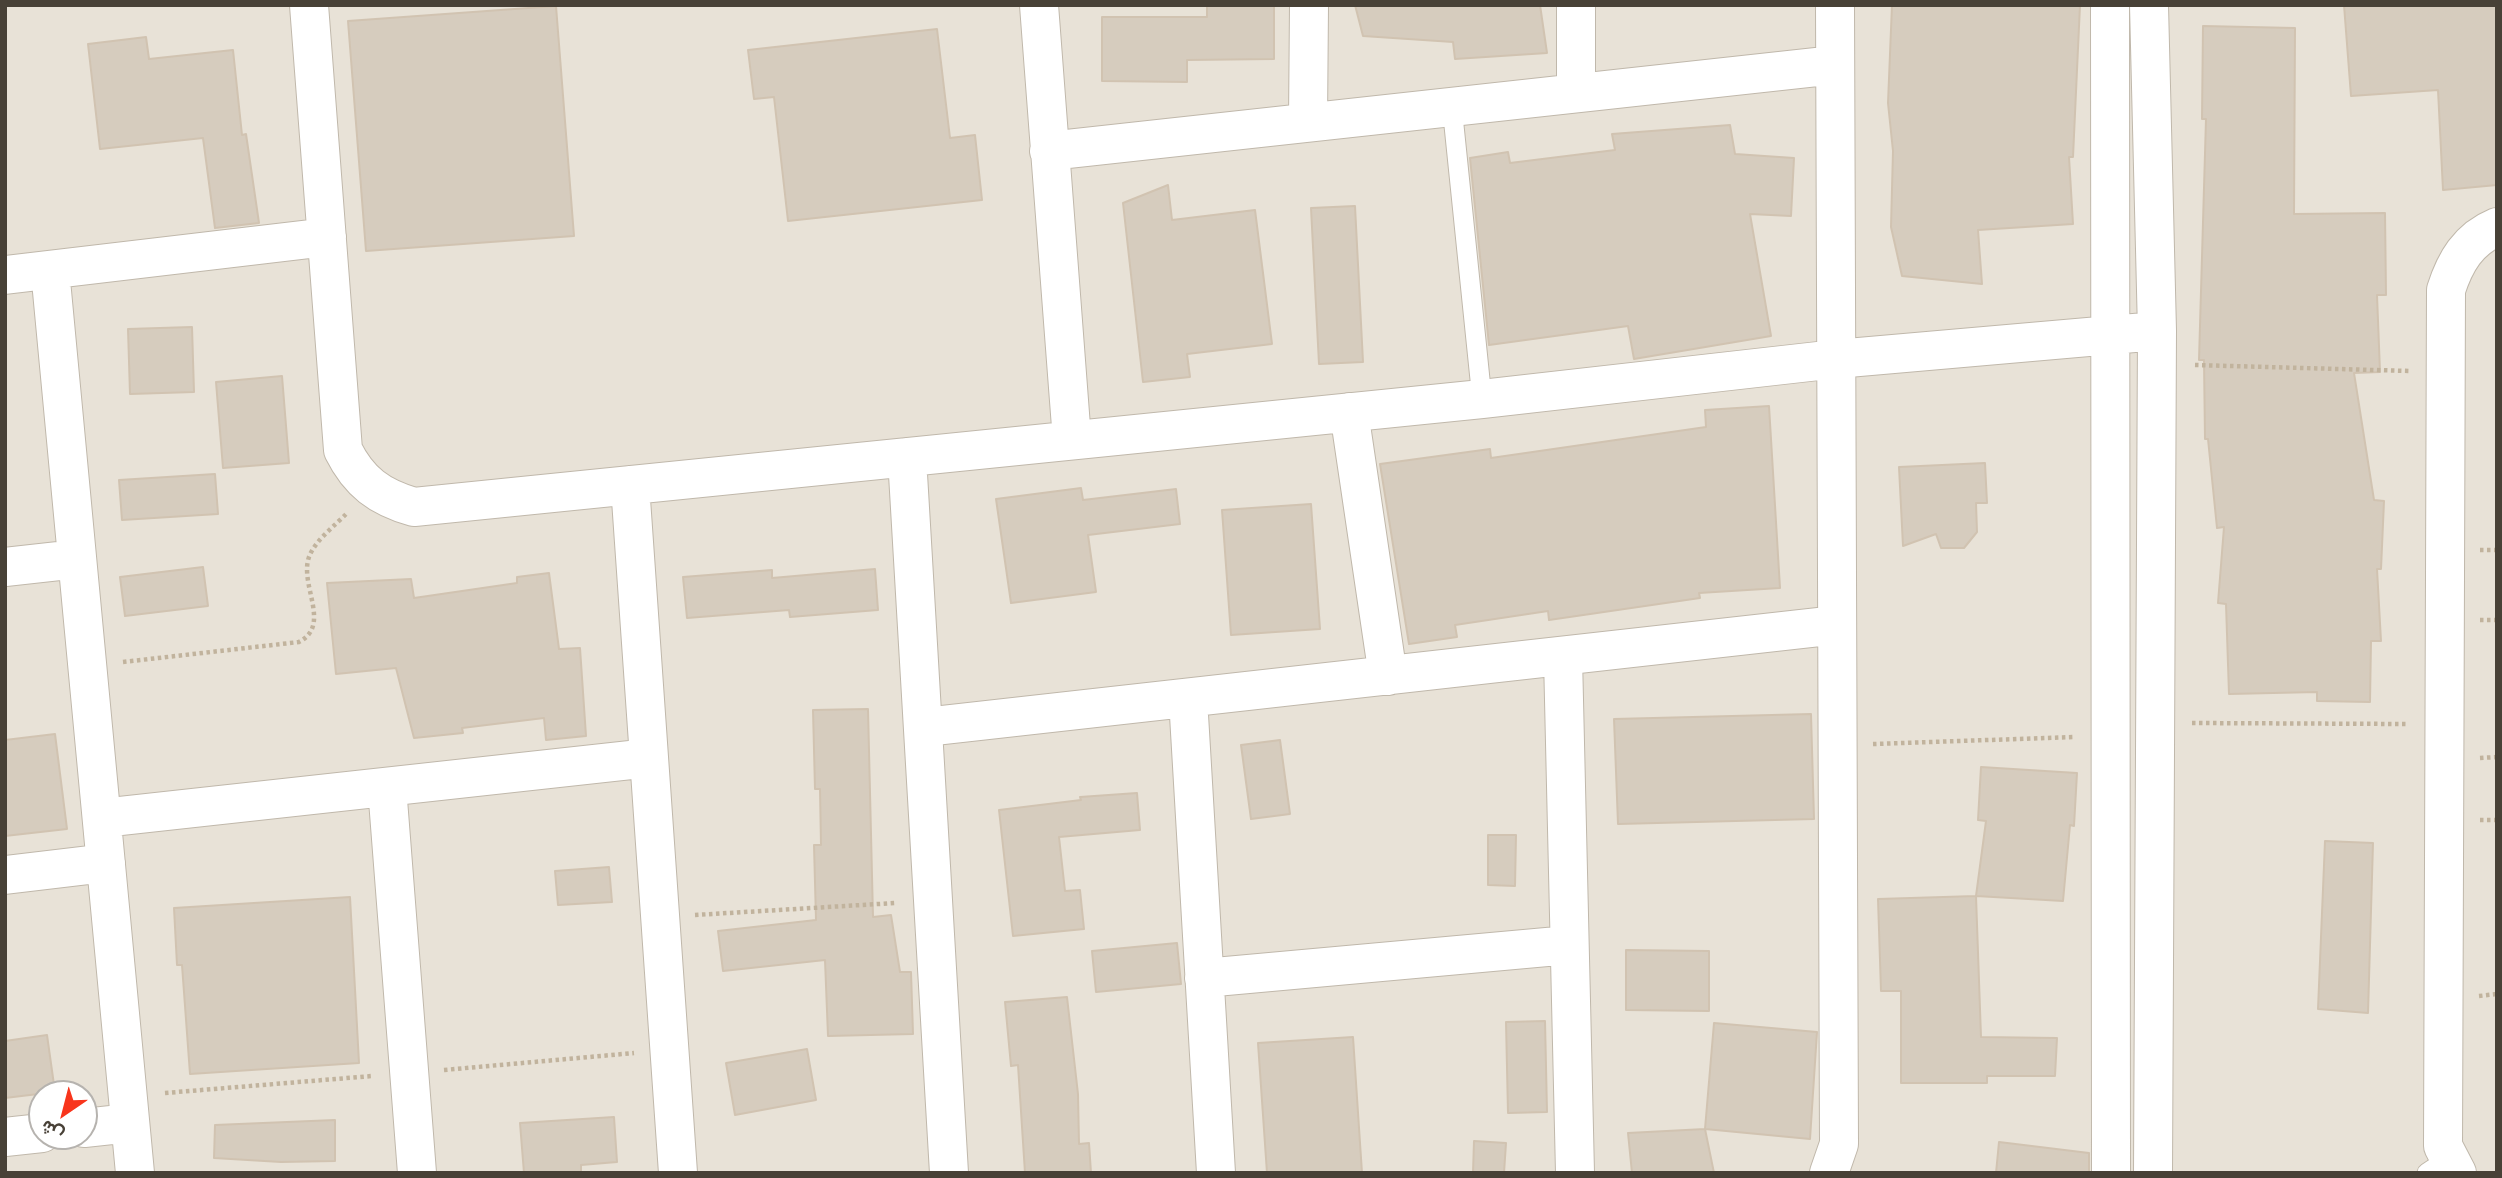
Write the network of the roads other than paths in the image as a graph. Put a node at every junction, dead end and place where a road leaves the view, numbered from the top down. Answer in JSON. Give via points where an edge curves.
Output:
{"nodes":[{"id":1,"x":309,"y":5,"type":"edge"},
{"id":2,"x":1039,"y":5,"type":"edge"},
{"id":3,"x":1310,"y":5,"type":"edge"},
{"id":4,"x":1576,"y":5,"type":"edge"},
{"id":5,"x":1835,"y":5,"type":"edge"},
{"id":6,"x":2110,"y":5,"type":"edge"},
{"id":7,"x":2149,"y":5,"type":"edge"},
{"id":8,"x":1835,"y":65,"type":"junction"},
{"id":9,"x":1576,"y":92,"type":"junction"},
{"id":10,"x":1452,"y":106,"type":"junction"},
{"id":11,"x":1308,"y":122,"type":"junction"},
{"id":12,"x":1049,"y":151,"type":"junction"},
{"id":13,"x":2497,"y":227,"type":"edge"},
{"id":14,"x":327,"y":237,"type":"junction"},
{"id":15,"x":50,"y":270,"type":"junction"},
{"id":16,"x":5,"y":275,"type":"edge"},
{"id":17,"x":2110,"y":336,"type":"junction"},
{"id":18,"x":2157,"y":348,"type":"junction"},
{"id":19,"x":1836,"y":359,"type":"junction"},
{"id":20,"x":1482,"y":399,"type":"junction"},
{"id":21,"x":1349,"y":412,"type":"junction"},
{"id":22,"x":1072,"y":440,"type":"junction"},
{"id":23,"x":907,"y":457,"type":"junction"},
{"id":24,"x":630,"y":485,"type":"junction"},
{"id":25,"x":76,"y":559,"type":"junction"},
{"id":26,"x":5,"y":567,"type":"edge"},
{"id":27,"x":1837,"y":625,"type":"junction"},
{"id":28,"x":1563,"y":657,"type":"junction"},
{"id":29,"x":1388,"y":676,"type":"junction"},
{"id":30,"x":1188,"y":698,"type":"junction"},
{"id":31,"x":925,"y":727,"type":"junction"},
{"id":32,"x":649,"y":758,"type":"junction"},
{"id":33,"x":387,"y":787,"type":"junction"},
{"id":34,"x":102,"y":818,"type":"junction"},
{"id":35,"x":106,"y":863,"type":"junction"},
{"id":36,"x":5,"y":875,"type":"edge"},
{"id":37,"x":1569,"y":945,"type":"junction"},
{"id":38,"x":1204,"y":978,"type":"junction"},
{"id":39,"x":130,"y":1123,"type":"junction"},
{"id":40,"x":98,"y":1126,"type":"edge"},
{"id":41,"x":28,"y":1135,"type":"edge"},
{"id":42,"x":5,"y":1137,"type":"edge"},
{"id":43,"x":2444,"y":1168,"type":"edge"},
{"id":44,"x":135,"y":1173,"type":"edge"},
{"id":45,"x":417,"y":1173,"type":"edge"},
{"id":46,"x":678,"y":1173,"type":"edge"},
{"id":47,"x":949,"y":1173,"type":"edge"},
{"id":48,"x":1216,"y":1173,"type":"edge"},
{"id":49,"x":1575,"y":1173,"type":"edge"},
{"id":50,"x":1829,"y":1173,"type":"edge"},
{"id":51,"x":2111,"y":1173,"type":"edge"},
{"id":52,"x":2153,"y":1173,"type":"edge"}],
"edges":[{"from":1,"to":14,"type":"street"},
{"from":2,"to":12,"type":"street"},
{"from":3,"to":11,"type":"street"},
{"from":4,"to":9,"type":"street"},
{"from":5,"to":8,"type":"street"},
{"from":6,"to":17,"type":"street"},
{"from":7,"to":18,"type":"street"},
{"from":8,"to":9,"type":"street"},
{"from":8,"to":19,"type":"street"},
{"from":9,"to":10,"type":"street"},
{"from":10,"to":11,"type":"street"},
{"from":10,"to":20,"type":"lane"},
{"from":11,"to":12,"type":"street"},
{"from":12,"to":22,"type":"street"},
{"from":13,"to":43,"type":"street","via":[[2468,247],[2454,266],[2446,290]]},
{"from":14,"to":15,"type":"street"},
{"from":14,"to":24,"type":"street","via":[[343,450],[353,471],[370,488],[414,507]]},
{"from":15,"to":16,"type":"street"},
{"from":15,"to":25,"type":"street"},
{"from":17,"to":18,"type":"street"},
{"from":17,"to":19,"type":"street"},
{"from":17,"to":51,"type":"street"},
{"from":18,"to":52,"type":"street"},
{"from":19,"to":20,"type":"street"},
{"from":19,"to":27,"type":"street"},
{"from":20,"to":21,"type":"street"},
{"from":21,"to":22,"type":"street"},
{"from":21,"to":29,"type":"street"},
{"from":22,"to":23,"type":"street"},
{"from":23,"to":24,"type":"street"},
{"from":23,"to":31,"type":"street"},
{"from":24,"to":32,"type":"street"},
{"from":25,"to":26,"type":"street"},
{"from":25,"to":34,"type":"street"},
{"from":27,"to":28,"type":"street"},
{"from":27,"to":50,"type":"street","via":[[1839,1144]]},
{"from":28,"to":29,"type":"street"},
{"from":28,"to":37,"type":"street"},
{"from":29,"to":30,"type":"street"},
{"from":30,"to":31,"type":"street"},
{"from":30,"to":38,"type":"street"},
{"from":31,"to":47,"type":"street"},
{"from":32,"to":33,"type":"street"},
{"from":32,"to":46,"type":"street"},
{"from":33,"to":34,"type":"street"},
{"from":33,"to":45,"type":"street"},
{"from":34,"to":35,"type":"street"},
{"from":35,"to":36,"type":"street"},
{"from":35,"to":39,"type":"street"},
{"from":37,"to":38,"type":"street"},
{"from":37,"to":49,"type":"street"},
{"from":38,"to":48,"type":"street"},
{"from":39,"to":40,"type":"street"},
{"from":39,"to":44,"type":"street"},
{"from":41,"to":42,"type":"street"}]}
